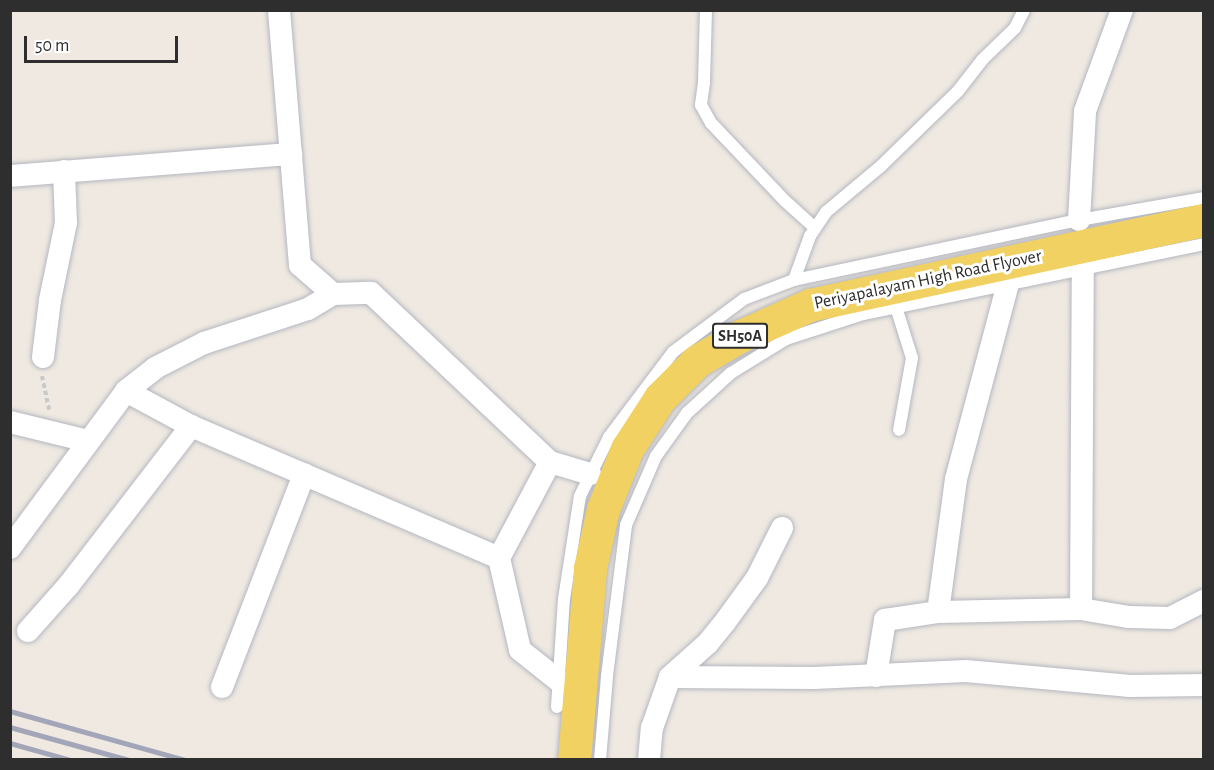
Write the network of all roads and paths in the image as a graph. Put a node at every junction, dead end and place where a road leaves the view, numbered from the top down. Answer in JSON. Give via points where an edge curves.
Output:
{"nodes":[{"id":1,"x":279,"y":10,"type":"edge"},
{"id":2,"x":706,"y":10,"type":"edge"},
{"id":3,"x":1024,"y":10,"type":"edge"},
{"id":4,"x":1122,"y":10,"type":"edge"},
{"id":5,"x":291,"y":154,"type":"junction"},
{"id":6,"x":64,"y":171,"type":"junction"},
{"id":7,"x":10,"y":176,"type":"edge"},
{"id":8,"x":1203,"y":198,"type":"edge"},
{"id":9,"x":1078,"y":220,"type":"junction"},
{"id":10,"x":1203,"y":220,"type":"edge"},
{"id":11,"x":815,"y":228,"type":"junction"},
{"id":12,"x":1203,"y":244,"type":"edge"},
{"id":13,"x":1083,"y":267,"type":"junction"},
{"id":14,"x":794,"y":280,"type":"junction"},
{"id":15,"x":1008,"y":283,"type":"junction"},
{"id":16,"x":333,"y":294,"type":"junction"},
{"id":17,"x":896,"y":308,"type":"junction"},
{"id":18,"x":43,"y":357,"type":"joint"},
{"id":19,"x":126,"y":391,"type":"junction"},
{"id":20,"x":10,"y":422,"type":"edge"},
{"id":21,"x":191,"y":426,"type":"junction"},
{"id":22,"x":899,"y":430,"type":"dead end"},
{"id":23,"x":54,"y":433,"type":"junction"},
{"id":24,"x":88,"y":441,"type":"junction"},
{"id":25,"x":550,"y":462,"type":"junction"},
{"id":26,"x":304,"y":474,"type":"junction"},
{"id":27,"x":590,"y":474,"type":"junction"},
{"id":28,"x":782,"y":528,"type":"dead end"},
{"id":29,"x":10,"y":548,"type":"edge"},
{"id":30,"x":499,"y":558,"type":"junction"},
{"id":31,"x":1203,"y":601,"type":"edge"},
{"id":32,"x":1081,"y":609,"type":"junction"},
{"id":33,"x":938,"y":612,"type":"junction"},
{"id":34,"x":28,"y":631,"type":"dead end"},
{"id":35,"x":876,"y":676,"type":"junction"},
{"id":36,"x":670,"y":677,"type":"junction"},
{"id":37,"x":559,"y":681,"type":"junction"},
{"id":38,"x":1203,"y":685,"type":"edge"},
{"id":39,"x":222,"y":687,"type":"dead end"},
{"id":40,"x":557,"y":707,"type":"dead end"},
{"id":41,"x":574,"y":759,"type":"edge"},
{"id":42,"x":600,"y":759,"type":"edge"},
{"id":43,"x":649,"y":759,"type":"edge"}],
"edges":[{"from":1,"to":5,"type":"street"},
{"from":2,"to":11,"type":"lane","via":[[701,105],[711,123]]},
{"from":3,"to":11,"type":"lane","via":[[1015,28],[982,60],[958,91],[826,212]]},
{"from":4,"to":9,"type":"street","via":[[1085,111]]},
{"from":5,"to":6,"type":"street"},
{"from":5,"to":16,"type":"street","via":[[300,265]]},
{"from":6,"to":7,"type":"street"},
{"from":6,"to":18,"type":"street","via":[[66,223]]},
{"from":8,"to":9,"type":"lane"},
{"from":9,"to":14,"type":"lane"},
{"from":10,"to":41,"type":"main road","name":"Periyapalayam High Road Flyover","number":"SH50A","via":[[810,305],[738,337],[697,361],[660,398],[627,449],[603,509],[590,568]]},
{"from":11,"to":14,"type":"lane"},
{"from":12,"to":13,"type":"lane"},
{"from":13,"to":15,"type":"lane"},
{"from":13,"to":32,"type":"street"},
{"from":14,"to":27,"type":"lane","via":[[744,299],[673,352],[609,437]]},
{"from":15,"to":17,"type":"lane"},
{"from":15,"to":33,"type":"street","via":[[956,478]]},
{"from":16,"to":19,"type":"street","via":[[308,309],[204,344],[155,368]]},
{"from":16,"to":25,"type":"street","via":[[371,293]]},
{"from":17,"to":22,"type":"lane","via":[[912,358]]},
{"from":17,"to":42,"type":"lane","via":[[863,314],[786,339],[731,373],[687,413],[656,456],[626,525]]},
{"from":18,"to":23,"type":"path","via":[[44,387]]},
{"from":19,"to":21,"type":"street"},
{"from":19,"to":24,"type":"street"},
{"from":20,"to":23,"type":"street"},
{"from":21,"to":26,"type":"street"},
{"from":21,"to":34,"type":"street","via":[[68,586]]},
{"from":23,"to":24,"type":"street"},
{"from":24,"to":29,"type":"street"},
{"from":25,"to":27,"type":"street"},
{"from":25,"to":30,"type":"street"},
{"from":26,"to":30,"type":"street"},
{"from":26,"to":39,"type":"street"},
{"from":27,"to":37,"type":"lane","via":[[580,496],[564,599]]},
{"from":28,"to":36,"type":"street","via":[[757,578],[725,622]]},
{"from":30,"to":37,"type":"street","via":[[520,650]]},
{"from":31,"to":32,"type":"street","via":[[1170,618],[1129,617]]},
{"from":32,"to":33,"type":"street"},
{"from":33,"to":35,"type":"street","via":[[885,620]]},
{"from":35,"to":36,"type":"street"},
{"from":35,"to":38,"type":"street","via":[[966,671],[1130,686]]},
{"from":36,"to":43,"type":"street","via":[[652,728]]},
{"from":37,"to":40,"type":"lane"}]}
